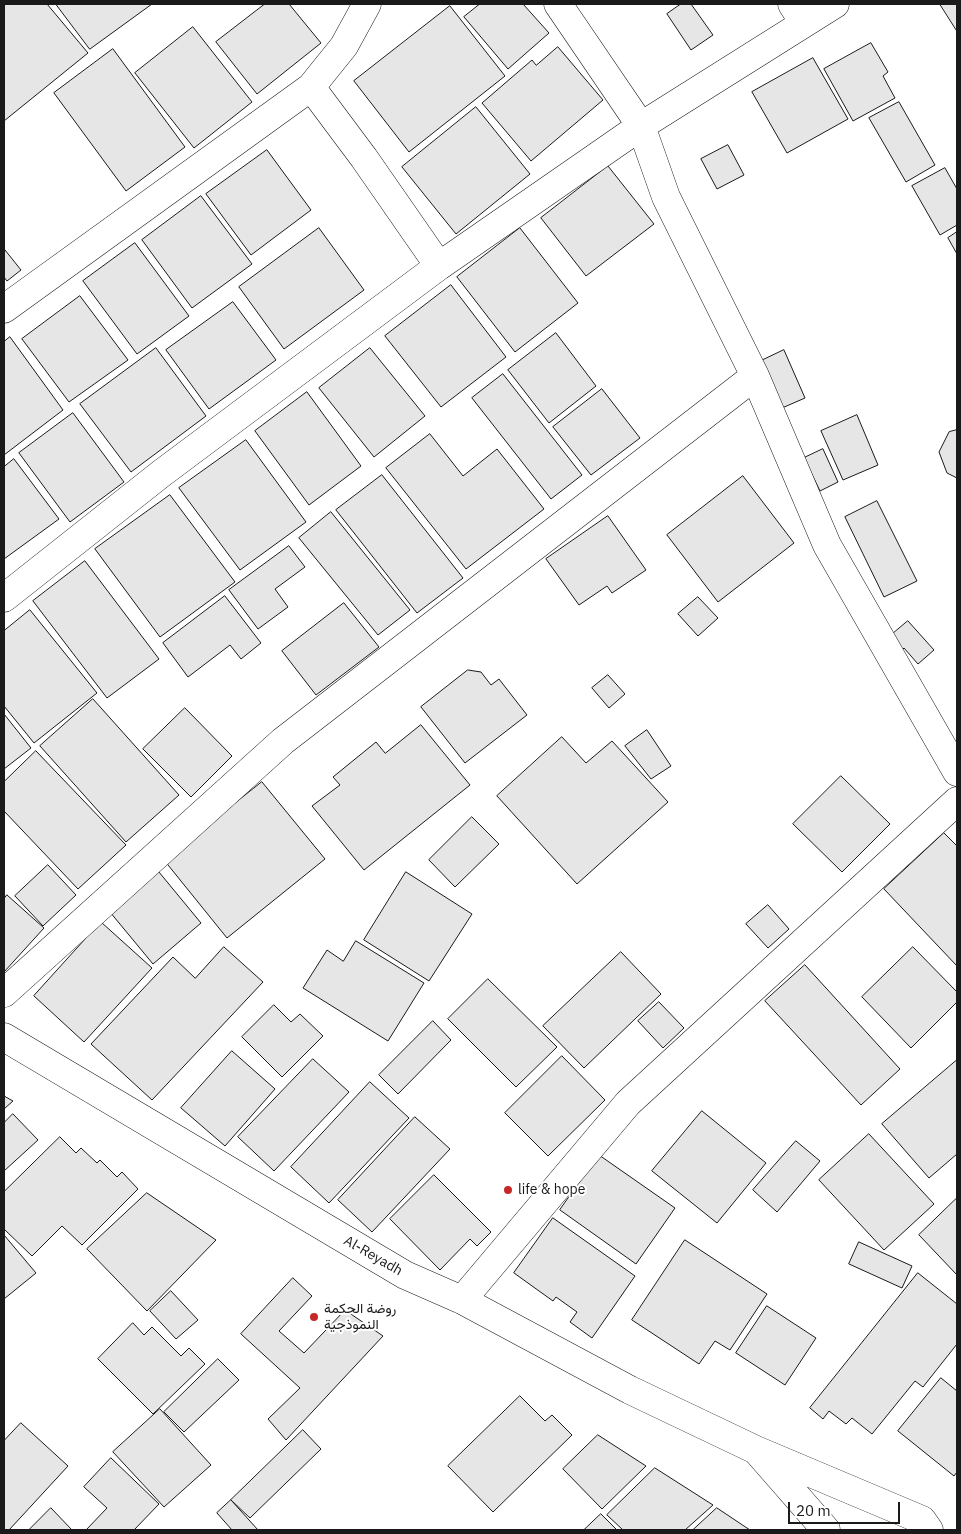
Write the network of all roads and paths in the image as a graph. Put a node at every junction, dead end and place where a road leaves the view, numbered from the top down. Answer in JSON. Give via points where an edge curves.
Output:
{"nodes":[{"id":1,"x":367,"y":4,"type":"edge"},
{"id":2,"x":558,"y":4,"type":"edge"},
{"id":3,"x":835,"y":4,"type":"edge"},
{"id":4,"x":798,"y":14,"type":"edge"},
{"id":5,"x":311,"y":87,"type":"junction"},
{"id":6,"x":641,"y":126,"type":"junction"},
{"id":7,"x":438,"y":266,"type":"junction"},
{"id":8,"x":4,"y":309,"type":"edge"},
{"id":9,"x":755,"y":376,"type":"junction"},
{"id":10,"x":4,"y":598,"type":"edge"},
{"id":11,"x":957,"y":772,"type":"edge"},
{"id":12,"x":957,"y":801,"type":"edge"},
{"id":13,"x":4,"y":993,"type":"edge"},
{"id":14,"x":4,"y":1037,"type":"edge"},
{"id":15,"x":462,"y":1300,"type":"junction"},
{"id":16,"x":756,"y":1450,"type":"junction"},
{"id":17,"x":826,"y":1530,"type":"edge"},
{"id":18,"x":929,"y":1530,"type":"edge"}],
"edges":[{"from":1,"to":5,"type":"street","via":[[344,46]]},
{"from":2,"to":6,"type":"street"},
{"from":3,"to":4,"type":"street"},
{"from":4,"to":6,"type":"street"},
{"from":5,"to":7,"type":"street"},
{"from":5,"to":8,"type":"street"},
{"from":6,"to":7,"type":"street"},
{"from":6,"to":9,"type":"street","via":[[666,197]]},
{"from":7,"to":10,"type":"street","via":[[162,473]]},
{"from":9,"to":11,"type":"street","via":[[827,545]]},
{"from":9,"to":13,"type":"street","via":[[283,741]]},
{"from":12,"to":15,"type":"street","via":[[628,1103]]},
{"from":14,"to":15,"type":"street","name":"Al-Reyadh","via":[[405,1275]]},
{"from":15,"to":16,"type":"street","name":"Al-Reyadh","via":[[630,1390]]},
{"from":16,"to":17,"type":"street","name":"Al-Reyadh"},
{"from":16,"to":18,"type":"street","name":"Al-Reyadh","via":[[922,1520]]}]}
